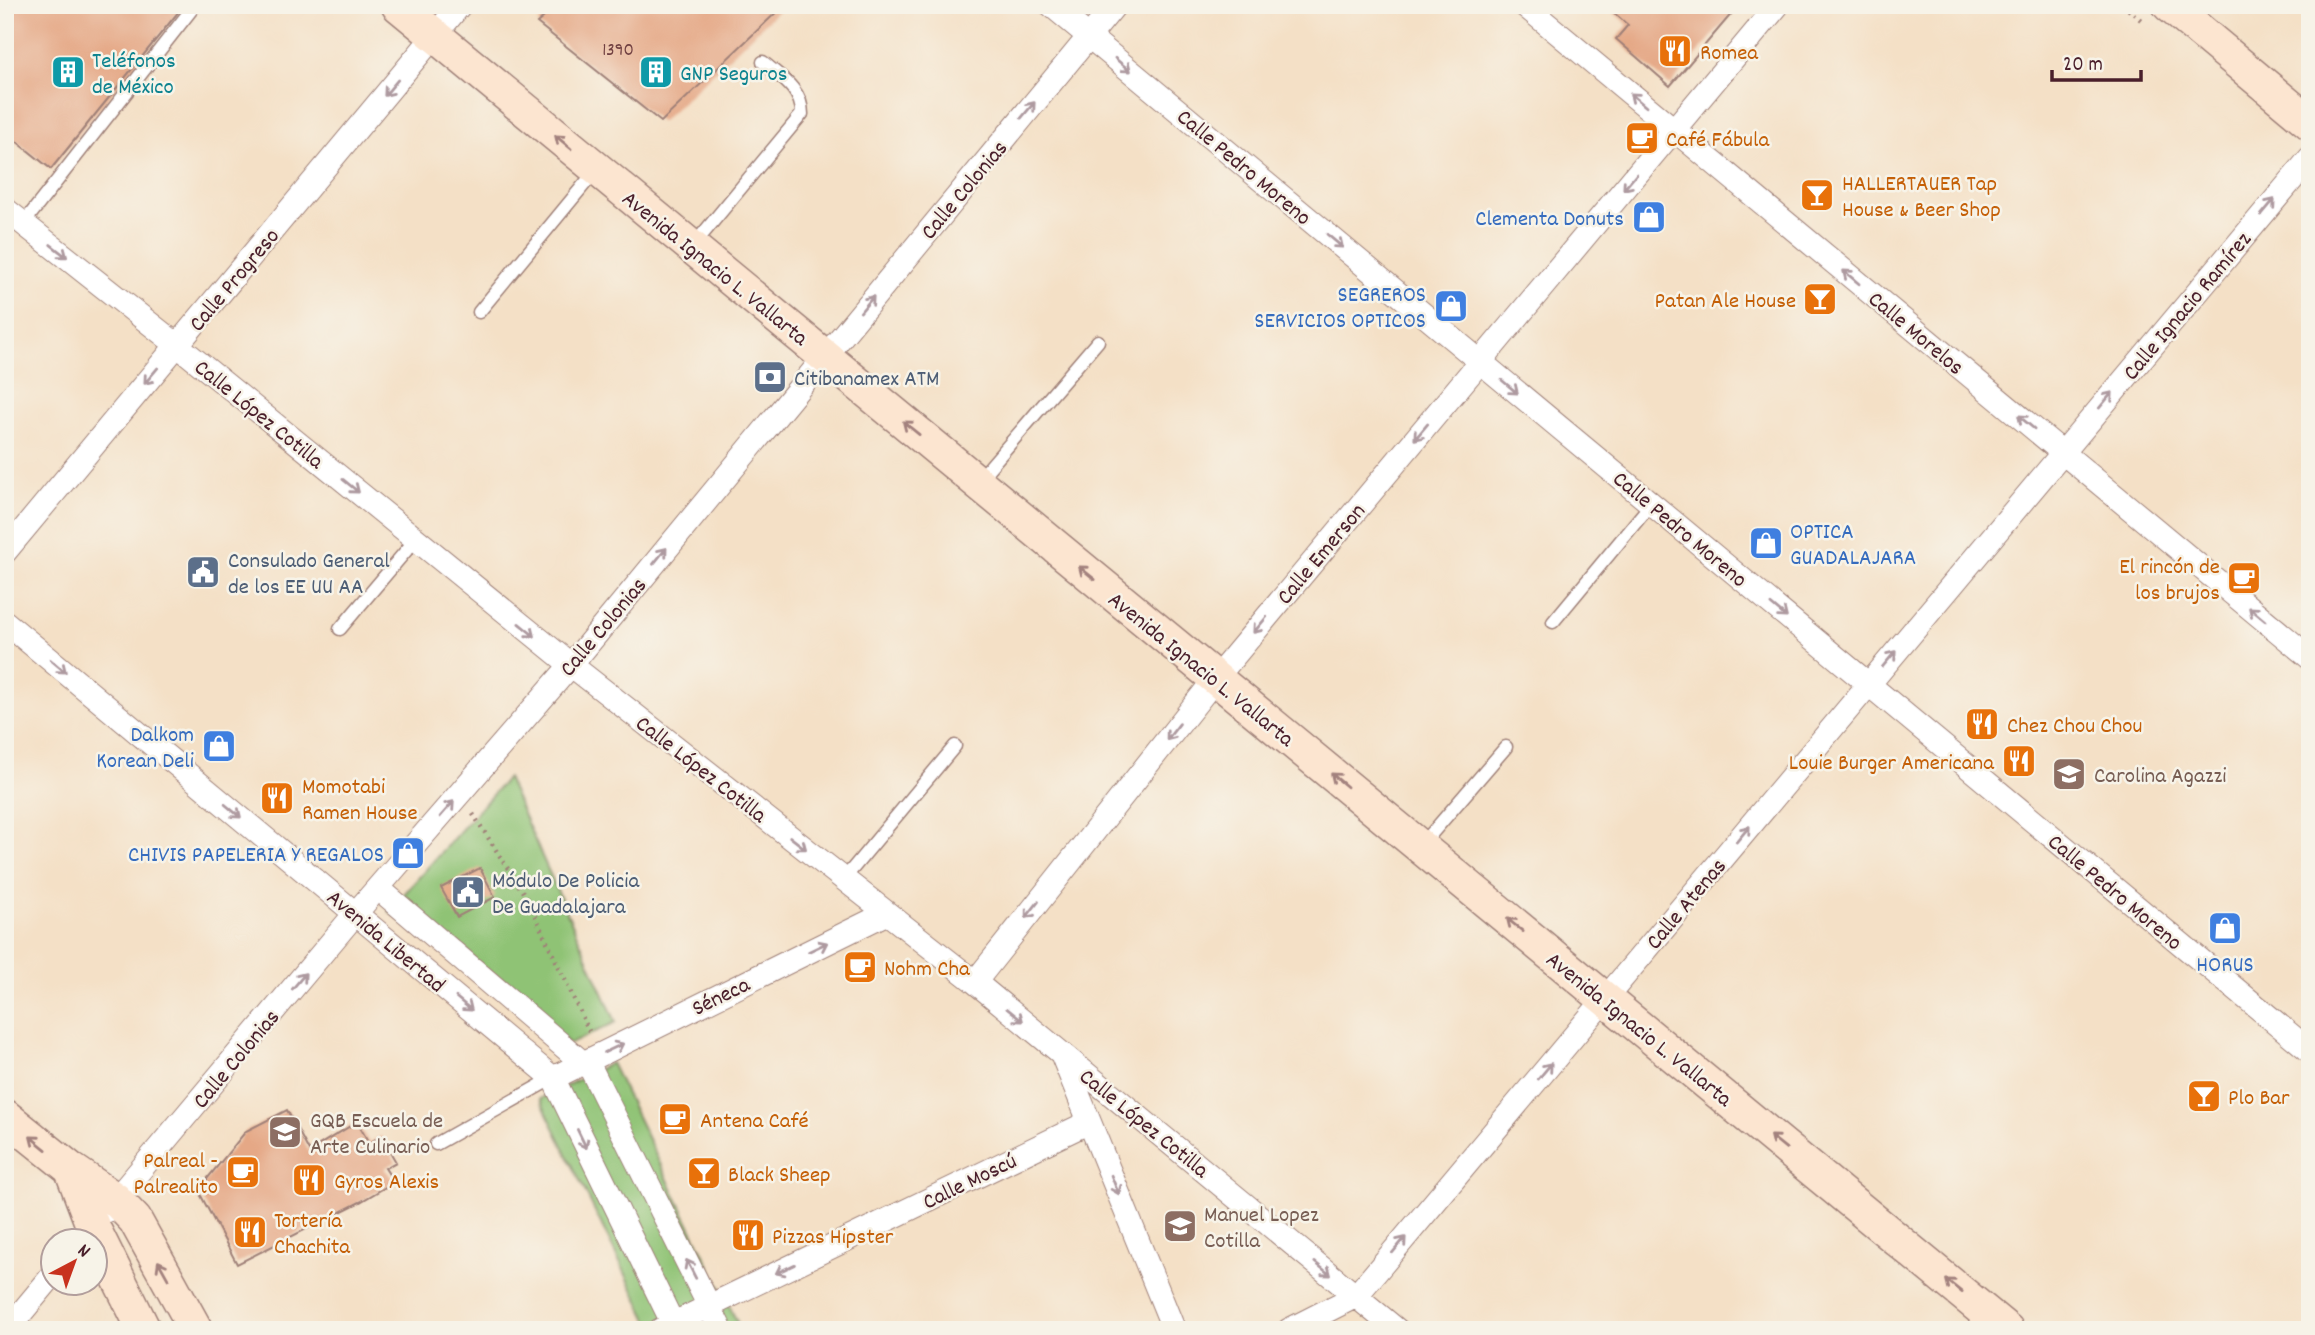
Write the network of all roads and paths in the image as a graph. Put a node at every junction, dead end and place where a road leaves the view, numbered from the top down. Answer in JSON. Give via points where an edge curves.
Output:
{"nodes":[{"id":1,"x":195,"y":5,"type":"edge"},
{"id":2,"x":398,"y":5,"type":"edge"},
{"id":3,"x":460,"y":5,"type":"edge"},
{"id":4,"x":1051,"y":5,"type":"edge"},
{"id":5,"x":1115,"y":5,"type":"edge"},
{"id":6,"x":1524,"y":5,"type":"edge"},
{"id":7,"x":1777,"y":5,"type":"edge"},
{"id":8,"x":2169,"y":5,"type":"edge"},
{"id":9,"x":435,"y":36,"type":"junction"},
{"id":10,"x":1089,"y":37,"type":"junction"},
{"id":11,"x":763,"y":62,"type":"dead end"},
{"id":12,"x":2310,"y":123,"type":"edge"},
{"id":13,"x":1673,"y":129,"type":"junction"},
{"id":14,"x":2310,"y":158,"type":"edge"},
{"id":15,"x":597,"y":169,"type":"junction"},
{"id":16,"x":5,"y":209,"type":"edge"},
{"id":17,"x":23,"y":224,"type":"junction"},
{"id":18,"x":692,"y":247,"type":"junction"},
{"id":19,"x":480,"y":312,"type":"dead end"},
{"id":20,"x":1098,"y":341,"type":"dead end"},
{"id":21,"x":177,"y":345,"type":"junction"},
{"id":22,"x":824,"y":356,"type":"junction"},
{"id":23,"x":1480,"y":362,"type":"junction"},
{"id":24,"x":2063,"y":453,"type":"junction"},
{"id":25,"x":977,"y":482,"type":"junction"},
{"id":26,"x":1651,"y":504,"type":"junction"},
{"id":27,"x":416,"y":539,"type":"junction"},
{"id":28,"x":5,"y":552,"type":"edge"},
{"id":29,"x":5,"y":622,"type":"edge"},
{"id":30,"x":1553,"y":622,"type":"dead end"},
{"id":31,"x":341,"y":629,"type":"dead end"},
{"id":32,"x":2310,"y":658,"type":"edge"},
{"id":33,"x":571,"y":665,"type":"junction"},
{"id":34,"x":1216,"y":678,"type":"junction"},
{"id":35,"x":1868,"y":685,"type":"junction"},
{"id":36,"x":955,"y":746,"type":"dead end"},
{"id":37,"x":1506,"y":747,"type":"dead end"},
{"id":38,"x":457,"y":797,"type":"junction"},
{"id":39,"x":1420,"y":847,"type":"junction"},
{"id":40,"x":844,"y":879,"type":"junction"},
{"id":41,"x":378,"y":888,"type":"junction"},
{"id":42,"x":887,"y":913,"type":"junction"},
{"id":43,"x":355,"y":914,"type":"junction"},
{"id":44,"x":975,"y":982,"type":"junction"},
{"id":45,"x":1605,"y":999,"type":"junction"},
{"id":46,"x":2310,"y":1051,"type":"edge"},
{"id":47,"x":1061,"y":1053,"type":"junction"},
{"id":48,"x":590,"y":1060,"type":"junction"},
{"id":49,"x":552,"y":1078,"type":"junction"},
{"id":50,"x":5,"y":1116,"type":"edge"},
{"id":51,"x":1089,"y":1122,"type":"junction"},
{"id":52,"x":436,"y":1144,"type":"dead end"},
{"id":53,"x":71,"y":1169,"type":"junction"},
{"id":54,"x":115,"y":1199,"type":"junction"},
{"id":55,"x":86,"y":1226,"type":"edge"},
{"id":56,"x":94,"y":1226,"type":"edge"},
{"id":57,"x":108,"y":1268,"type":"edge"},
{"id":58,"x":38,"y":1293,"type":"edge"},
{"id":59,"x":1356,"y":1296,"type":"junction"},
{"id":60,"x":710,"y":1306,"type":"junction"},
{"id":61,"x":669,"y":1328,"type":"edge"},
{"id":62,"x":7,"y":1330,"type":"edge"},
{"id":63,"x":144,"y":1330,"type":"edge"},
{"id":64,"x":196,"y":1330,"type":"edge"},
{"id":65,"x":721,"y":1330,"type":"edge"},
{"id":66,"x":1174,"y":1330,"type":"edge"},
{"id":67,"x":1289,"y":1330,"type":"edge"},
{"id":68,"x":1397,"y":1330,"type":"edge"},
{"id":69,"x":2007,"y":1330,"type":"edge"}],
"edges":[{"from":1,"to":17,"type":"lane"},
{"from":2,"to":9,"type":"main road","name":"Avenida Ignacio L. Vallarta"},
{"from":3,"to":9,"type":"street","name":"Calle Progreso"},
{"from":4,"to":10,"type":"street","name":"Calle Pedro Moreno"},
{"from":5,"to":10,"type":"street","name":"Calle Colonias"},
{"from":13,"to":6,"type":"street","name":"Calle Morelos","one_way":true},
{"from":7,"to":13,"type":"street","name":"Calle Emerson"},
{"from":8,"to":12,"type":"main road"},
{"from":15,"to":9,"type":"main road","name":"Avenida Ignacio L. Vallarta","one_way":true},
{"from":9,"to":21,"type":"street","name":"Calle Progreso","one_way":true},
{"from":22,"to":10,"type":"street","name":"Calle Colonias","one_way":true},
{"from":10,"to":23,"type":"street","name":"Calle Pedro Moreno","one_way":true},
{"from":11,"to":18,"type":"lane","via":[[795,90],[802,101],[802,114]]},
{"from":13,"to":23,"type":"street","name":"Calle Emerson","one_way":true},
{"from":24,"to":13,"type":"street","name":"Calle Morelos","one_way":true},
{"from":24,"to":14,"type":"street","name":"Calle Ignacio Ramírez","one_way":true},
{"from":15,"to":18,"type":"main road","name":"Avenida Ignacio L. Vallarta"},
{"from":15,"to":19,"type":"lane"},
{"from":16,"to":17,"type":"street","name":"Calle López Cotilla"},
{"from":17,"to":21,"type":"street","name":"Calle López Cotilla","one_way":true},
{"from":18,"to":22,"type":"main road","name":"Avenida Ignacio L. Vallarta"},
{"from":20,"to":25,"type":"lane"},
{"from":21,"to":27,"type":"street","name":"Calle López Cotilla","one_way":true},
{"from":21,"to":28,"type":"street","name":"Calle Progreso","one_way":true},
{"from":25,"to":22,"type":"main road","name":"Avenida Ignacio L. Vallarta","one_way":true},
{"from":33,"to":22,"type":"street","name":"Calle Colonias","one_way":true},
{"from":23,"to":26,"type":"street","name":"Calle Pedro Moreno","one_way":true},
{"from":23,"to":34,"type":"street","name":"Calle Emerson","one_way":true},
{"from":32,"to":24,"type":"street","name":"Calle Morelos","one_way":true},
{"from":35,"to":24,"type":"street","name":"Calle Atenas","one_way":true},
{"from":34,"to":25,"type":"main road","name":"Avenida Ignacio L. Vallarta","one_way":true},
{"from":26,"to":30,"type":"lane"},
{"from":26,"to":35,"type":"street","name":"Calle Pedro Moreno","one_way":true},
{"from":27,"to":31,"type":"lane"},
{"from":27,"to":33,"type":"street","name":"Calle López Cotilla","one_way":true},
{"from":29,"to":43,"type":"street","name":"Avenida Libertad","one_way":true},
{"from":33,"to":38,"type":"street","name":"Calle Colonias"},
{"from":33,"to":40,"type":"street","name":"Calle López Cotilla","one_way":true},
{"from":39,"to":34,"type":"main road","name":"Avenida Ignacio L. Vallarta","one_way":true},
{"from":34,"to":44,"type":"street","name":"Calle Emerson","one_way":true},
{"from":45,"to":35,"type":"street","name":"Calle Atenas","one_way":true},
{"from":35,"to":46,"type":"street","name":"Calle Pedro Moreno"},
{"from":36,"to":40,"type":"lane"},
{"from":37,"to":39,"type":"lane"},
{"from":41,"to":38,"type":"street","name":"Calle Colonias","one_way":true},
{"from":38,"to":48,"type":"path","via":[[474,815],[526,897]]},
{"from":45,"to":39,"type":"main road","name":"Avenida Ignacio L. Vallarta","one_way":true},
{"from":40,"to":42,"type":"street","name":"Calle López Cotilla"},
{"from":41,"to":43,"type":"street","name":"Calle Colonias"},
{"from":41,"to":48,"type":"street"},
{"from":42,"to":44,"type":"street","name":"Calle López Cotilla"},
{"from":48,"to":42,"type":"street","name":"Séneca","one_way":true},
{"from":43,"to":49,"type":"street","name":"Avenida Libertad","one_way":true},
{"from":54,"to":43,"type":"street","name":"Calle Colonias","one_way":true},
{"from":44,"to":47,"type":"street","name":"Calle López Cotilla","one_way":true},
{"from":59,"to":45,"type":"street","name":"Calle Atenas","one_way":true},
{"from":69,"to":45,"type":"main road","name":"Avenida Ignacio L. Vallarta","one_way":true},
{"from":47,"to":51,"type":"street"},
{"from":47,"to":59,"type":"street","name":"Calle López Cotilla","one_way":true},
{"from":48,"to":49,"type":"street","name":"Séneca"},
{"from":60,"to":48,"type":"street","one_way":true},
{"from":49,"to":52,"type":"lane"},
{"from":49,"to":61,"type":"street","name":"Avenida Libertad","one_way":true},
{"from":53,"to":50,"type":"main road","one_way":true},
{"from":51,"to":60,"type":"street","name":"Calle Moscú","one_way":true},
{"from":51,"to":66,"type":"street","one_way":true},
{"from":53,"to":54,"type":"main road"},
{"from":53,"to":55,"type":"main road"},
{"from":54,"to":56,"type":"street","name":"Calle Colonias"},
{"from":64,"to":54,"type":"main road","one_way":true,"via":[[135,1220]]},
{"from":57,"to":63,"type":"main road"},
{"from":58,"to":62,"type":"street"},
{"from":59,"to":67,"type":"street","name":"Calle Atenas"},
{"from":59,"to":68,"type":"street","name":"Calle López Cotilla"},
{"from":60,"to":61,"type":"street","name":"Calle Moscú"},
{"from":60,"to":65,"type":"street"}]}
